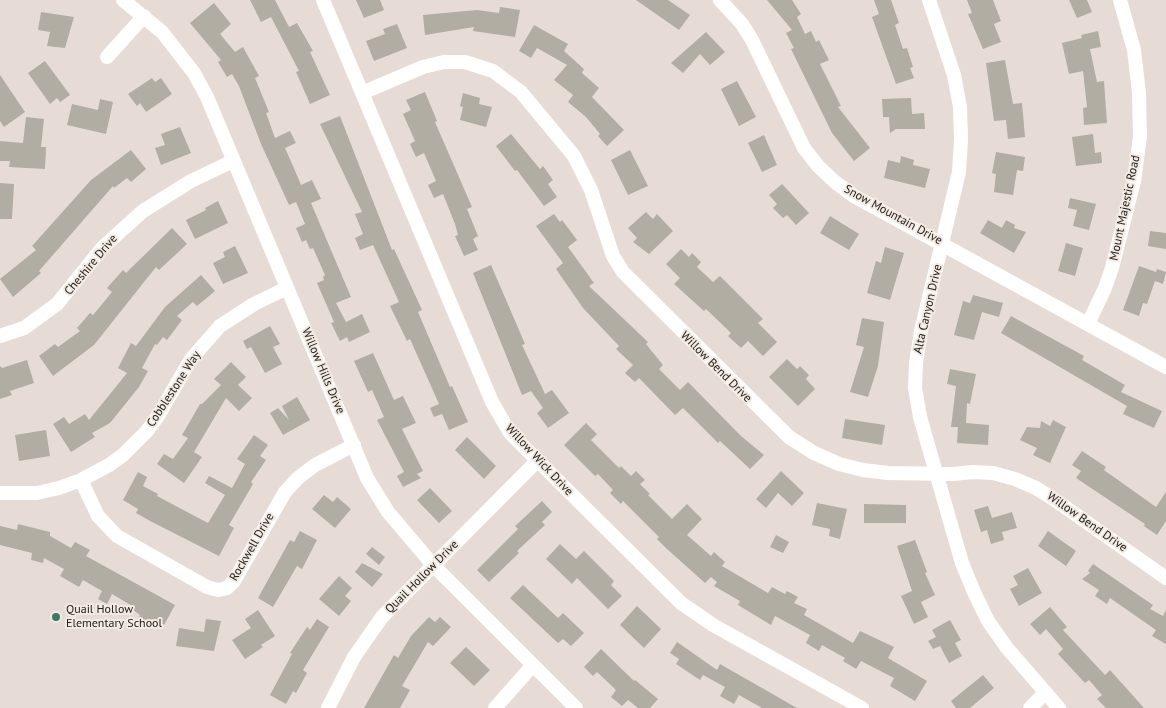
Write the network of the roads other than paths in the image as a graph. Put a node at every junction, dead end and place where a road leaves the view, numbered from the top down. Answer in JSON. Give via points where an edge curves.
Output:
{"nodes":[{"id":1,"x":123,"y":0,"type":"edge"},
{"id":2,"x":323,"y":0,"type":"edge"},
{"id":3,"x":720,"y":0,"type":"edge"},
{"id":4,"x":929,"y":0,"type":"edge"},
{"id":5,"x":1120,"y":0,"type":"edge"},
{"id":6,"x":144,"y":16,"type":"junction"},
{"id":7,"x":107,"y":57,"type":"dead end"},
{"id":8,"x":362,"y":93,"type":"junction"},
{"id":9,"x":233,"y":161,"type":"junction"},
{"id":10,"x":943,"y":243,"type":"junction"},
{"id":11,"x":287,"y":288,"type":"junction"},
{"id":12,"x":1088,"y":324,"type":"junction"},
{"id":13,"x":0,"y":336,"type":"edge"},
{"id":14,"x":1166,"y":367,"type":"edge"},
{"id":15,"x":354,"y":445,"type":"junction"},
{"id":16,"x":537,"y":461,"type":"junction"},
{"id":17,"x":935,"y":473,"type":"junction"},
{"id":18,"x":81,"y":480,"type":"junction"},
{"id":19,"x":0,"y":493,"type":"edge"},
{"id":20,"x":433,"y":566,"type":"junction"},
{"id":21,"x":1166,"y":578,"type":"edge"},
{"id":22,"x":533,"y":665,"type":"junction"},
{"id":23,"x":1045,"y":693,"type":"junction"},
{"id":24,"x":328,"y":708,"type":"edge"},
{"id":25,"x":495,"y":708,"type":"edge"},
{"id":26,"x":576,"y":708,"type":"edge"},
{"id":27,"x":862,"y":708,"type":"edge"},
{"id":28,"x":1030,"y":708,"type":"edge"},
{"id":29,"x":1059,"y":708,"type":"edge"}],
"edges":[{"from":1,"to":6,"type":"street","name":"Willow Hills Drive"},
{"from":2,"to":8,"type":"street","name":"Willow Wick Drive"},
{"from":3,"to":10,"type":"street","name":"Snow Mountain Drive","via":[[752,40],[804,148],[818,166],[854,196]]},
{"from":4,"to":10,"type":"street","name":"Alta Canyon Drive","via":[[945,44],[960,107],[959,172]]},
{"from":5,"to":12,"type":"street","name":"Mount Majestic Road","via":[[1134,50],[1140,137],[1134,181],[1112,268]]},
{"from":6,"to":7,"type":"street"},
{"from":6,"to":9,"type":"street","name":"Willow Hills Drive","via":[[162,32],[194,73]]},
{"from":8,"to":16,"type":"street","name":"Willow Wick Drive","via":[[492,402],[510,433]]},
{"from":8,"to":17,"type":"street","name":"Willow Bend Drive","via":[[423,67],[444,62],[476,64],[501,75],[521,92],[574,156],[591,190],[613,256],[623,272],[768,418],[789,437],[839,464],[888,473]]},
{"from":9,"to":11,"type":"street","name":"Willow Hills Drive"},
{"from":9,"to":13,"type":"street","name":"Cheshire Drive","via":[[183,185],[143,211],[104,247],[57,304],[24,328]]},
{"from":10,"to":12,"type":"street","name":"Snow Mountain Drive"},
{"from":10,"to":17,"type":"street","name":"Alta Canyon Drive","via":[[921,331],[915,380],[920,417]]},
{"from":11,"to":15,"type":"street","name":"Willow Hills Drive"},
{"from":11,"to":18,"type":"street","name":"Cobblestone Way","via":[[220,326],[191,360],[158,416],[135,444],[109,465]]},
{"from":12,"to":14,"type":"street","name":"Snow Mountain Drive"},
{"from":15,"to":18,"type":"street","name":"Rockwell Drive","via":[[315,465],[298,478],[285,492],[234,581],[227,588],[218,590],[207,587],[117,536],[98,516]]},
{"from":15,"to":20,"type":"street","name":"Willow Hills Drive","via":[[388,512]]},
{"from":16,"to":20,"type":"street","name":"Quail Hollow Drive"},
{"from":16,"to":27,"type":"street","name":"Willow Wick Drive","via":[[692,611]]},
{"from":17,"to":21,"type":"street","name":"Willow Bend Drive","via":[[993,473],[1036,488]]},
{"from":17,"to":23,"type":"street","name":"Alta Canyon Drive","via":[[974,592],[1006,648]]},
{"from":18,"to":19,"type":"street","name":"Cobblestone Way","via":[[37,493]]},
{"from":20,"to":22,"type":"street","name":"Willow Hills Drive"},
{"from":20,"to":24,"type":"street","name":"Quail Hollow Drive","via":[[366,636]]},
{"from":22,"to":25,"type":"street"},
{"from":22,"to":26,"type":"street","name":"Willow Hills Drive"},
{"from":23,"to":28,"type":"street"},
{"from":23,"to":29,"type":"street","name":"Alta Canyon Drive"}]}
